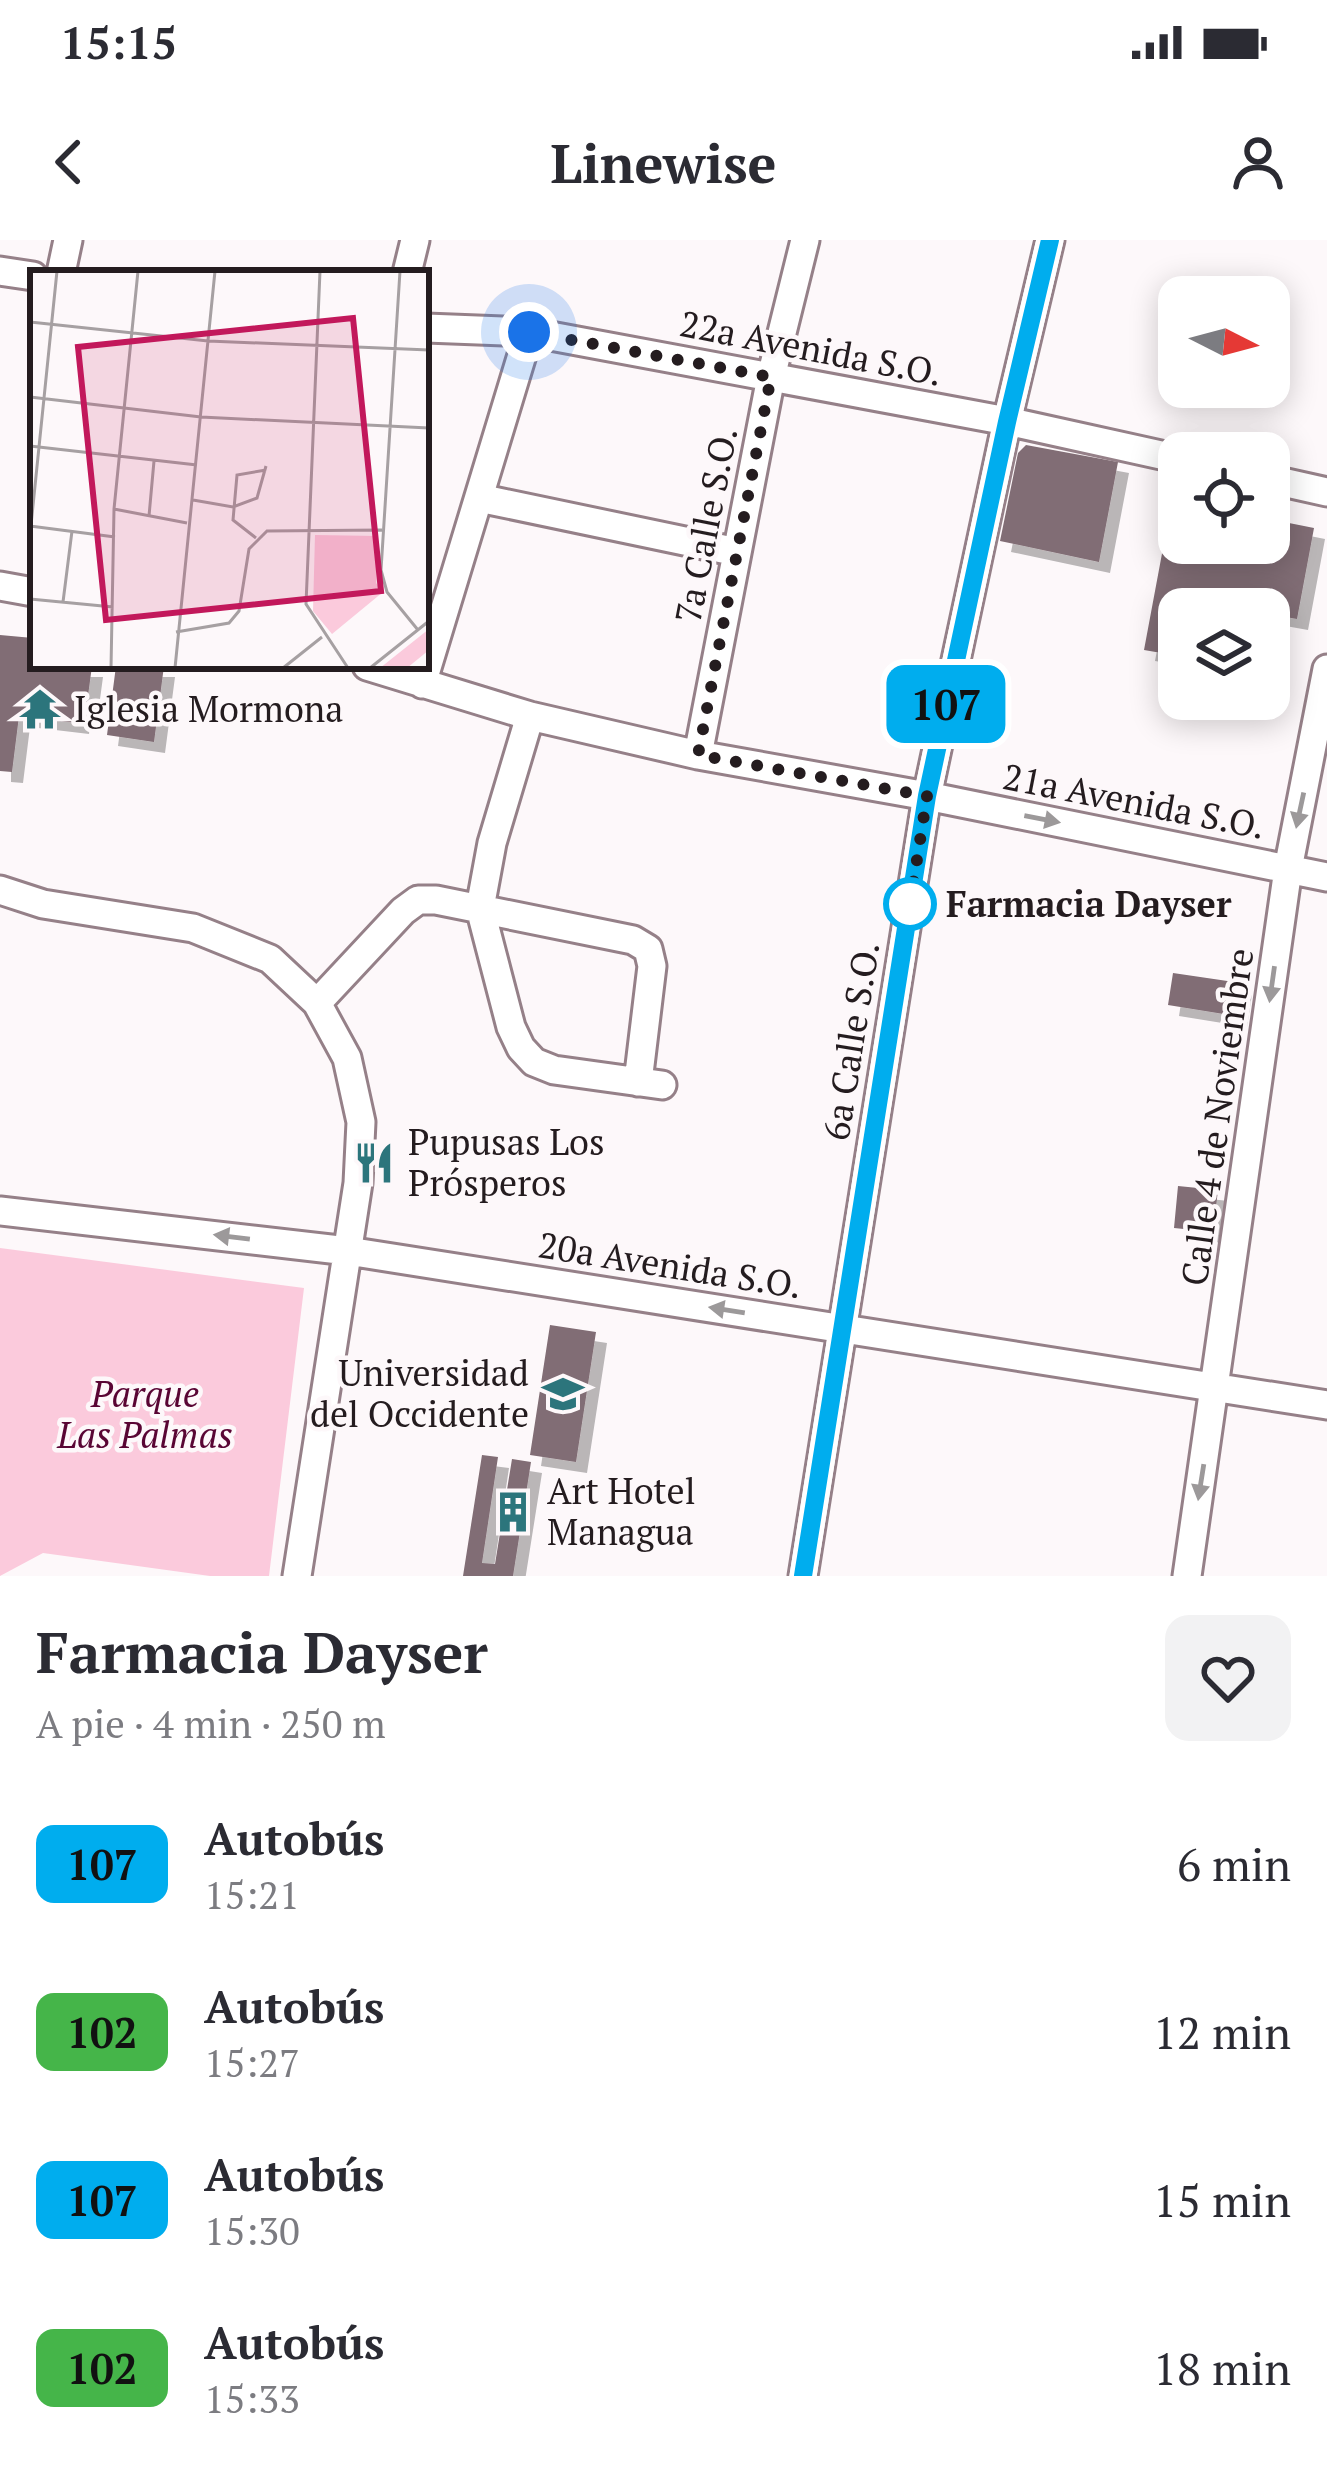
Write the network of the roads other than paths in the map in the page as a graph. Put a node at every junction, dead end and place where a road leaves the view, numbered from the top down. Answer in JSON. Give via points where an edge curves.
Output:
{"nodes":[{"id":1,"x":68,"y":240,"type":"edge"},
{"id":2,"x":415,"y":240,"type":"edge"},
{"id":3,"x":805,"y":240,"type":"edge"},
{"id":4,"x":1050,"y":240,"type":"edge"},
{"id":5,"x":62,"y":270,"type":"edge"},
{"id":6,"x":408,"y":270,"type":"edge"},
{"id":7,"x":0,"y":271,"type":"edge"},
{"id":8,"x":30,"y":276,"type":"edge"},
{"id":9,"x":429,"y":328,"type":"edge"},
{"id":10,"x":529,"y":332,"type":"junction"},
{"id":11,"x":771,"y":377,"type":"junction"},
{"id":12,"x":1007,"y":422,"type":"junction"},
{"id":13,"x":1158,"y":454,"type":"edge"},
{"id":14,"x":1290,"y":484,"type":"edge"},
{"id":15,"x":1327,"y":492,"type":"edge"},
{"id":16,"x":479,"y":498,"type":"junction"},
{"id":17,"x":737,"y":552,"type":"junction"},
{"id":18,"x":0,"y":586,"type":"edge"},
{"id":19,"x":30,"y":591,"type":"edge"},
{"id":20,"x":429,"y":661,"type":"edge"},
{"id":21,"x":376,"y":669,"type":"edge"},
{"id":22,"x":427,"y":669,"type":"edge"},
{"id":23,"x":1327,"y":669,"type":"edge"},
{"id":24,"x":422,"y":684,"type":"junction"},
{"id":25,"x":530,"y":716,"type":"junction"},
{"id":26,"x":698,"y":755,"type":"junction"},
{"id":27,"x":927,"y":796,"type":"junction"},
{"id":28,"x":1288,"y":868,"type":"junction"},
{"id":29,"x":1327,"y":877,"type":"edge"},
{"id":30,"x":0,"y":890,"type":"edge"},
{"id":31,"x":480,"y":908,"type":"junction"},
{"id":32,"x":317,"y":1003,"type":"junction"},
{"id":33,"x":0,"y":1211,"type":"edge"},
{"id":34,"x":348,"y":1251,"type":"junction"},
{"id":35,"x":842,"y":1328,"type":"junction"},
{"id":36,"x":1216,"y":1388,"type":"junction"},
{"id":37,"x":1327,"y":1406,"type":"edge"},
{"id":38,"x":297,"y":1576,"type":"edge"},
{"id":39,"x":803,"y":1576,"type":"edge"},
{"id":40,"x":1187,"y":1576,"type":"edge"}],
"edges":[{"from":1,"to":5,"type":"street"},
{"from":2,"to":6,"type":"street"},
{"from":3,"to":11,"type":"street","name":"7a Calle S.O."},
{"from":4,"to":12,"type":"street","name":"6a Calle S.O."},
{"from":7,"to":8,"type":"street"},
{"from":9,"to":10,"type":"street","name":"22a Avenida S.O."},
{"from":10,"to":11,"type":"street","name":"22a Avenida S.O."},
{"from":10,"to":16,"type":"street"},
{"from":11,"to":12,"type":"street","name":"22a Avenida S.O."},
{"from":11,"to":17,"type":"street","name":"7a Calle S.O."},
{"from":12,"to":13,"type":"street","name":"22a Avenida S.O."},
{"from":12,"to":27,"type":"street","name":"6a Calle S.O."},
{"from":14,"to":15,"type":"street"},
{"from":16,"to":17,"type":"street"},
{"from":16,"to":20,"type":"street"},
{"from":17,"to":26,"type":"street","name":"7a Calle S.O."},
{"from":18,"to":19,"type":"street"},
{"from":21,"to":24,"type":"street","name":"21a Avenida S.O."},
{"from":22,"to":24,"type":"street"},
{"from":23,"to":28,"type":"street","name":"Calle 4 de Noviembre","one_way":true},
{"from":24,"to":25,"type":"street","name":"21a Avenida S.O."},
{"from":25,"to":26,"type":"street","name":"21a Avenida S.O."},
{"from":25,"to":31,"type":"street"},
{"from":26,"to":27,"type":"street","name":"21a Avenida S.O."},
{"from":27,"to":28,"type":"street","name":"21a Avenida S.O.","one_way":true},
{"from":27,"to":35,"type":"street","name":"6a Calle S.O."},
{"from":28,"to":29,"type":"street","name":"21a Avenida S.O."},
{"from":28,"to":36,"type":"street","name":"Calle 4 de Noviembre","one_way":true},
{"from":30,"to":32,"type":"street","via":[[193,928],[270,959]]},
{"from":31,"to":31,"type":"street","via":[[648,949],[650,1083],[554,1070],[520,1048]]},
{"from":31,"to":32,"type":"street","via":[[418,900]]},
{"from":32,"to":34,"type":"street","via":[[347,1058],[361,1122]]},
{"from":34,"to":33,"type":"street","name":"20a Avenida S.O.","one_way":true},
{"from":35,"to":34,"type":"street","name":"20a Avenida S.O.","one_way":true},
{"from":34,"to":38,"type":"street"},
{"from":35,"to":36,"type":"street","name":"20a Avenida S.O."},
{"from":35,"to":39,"type":"street","name":"6a Calle S.O."},
{"from":36,"to":37,"type":"street","name":"20a Avenida S.O."},
{"from":36,"to":40,"type":"street","name":"Calle 4 de Noviembre","one_way":true}]}
